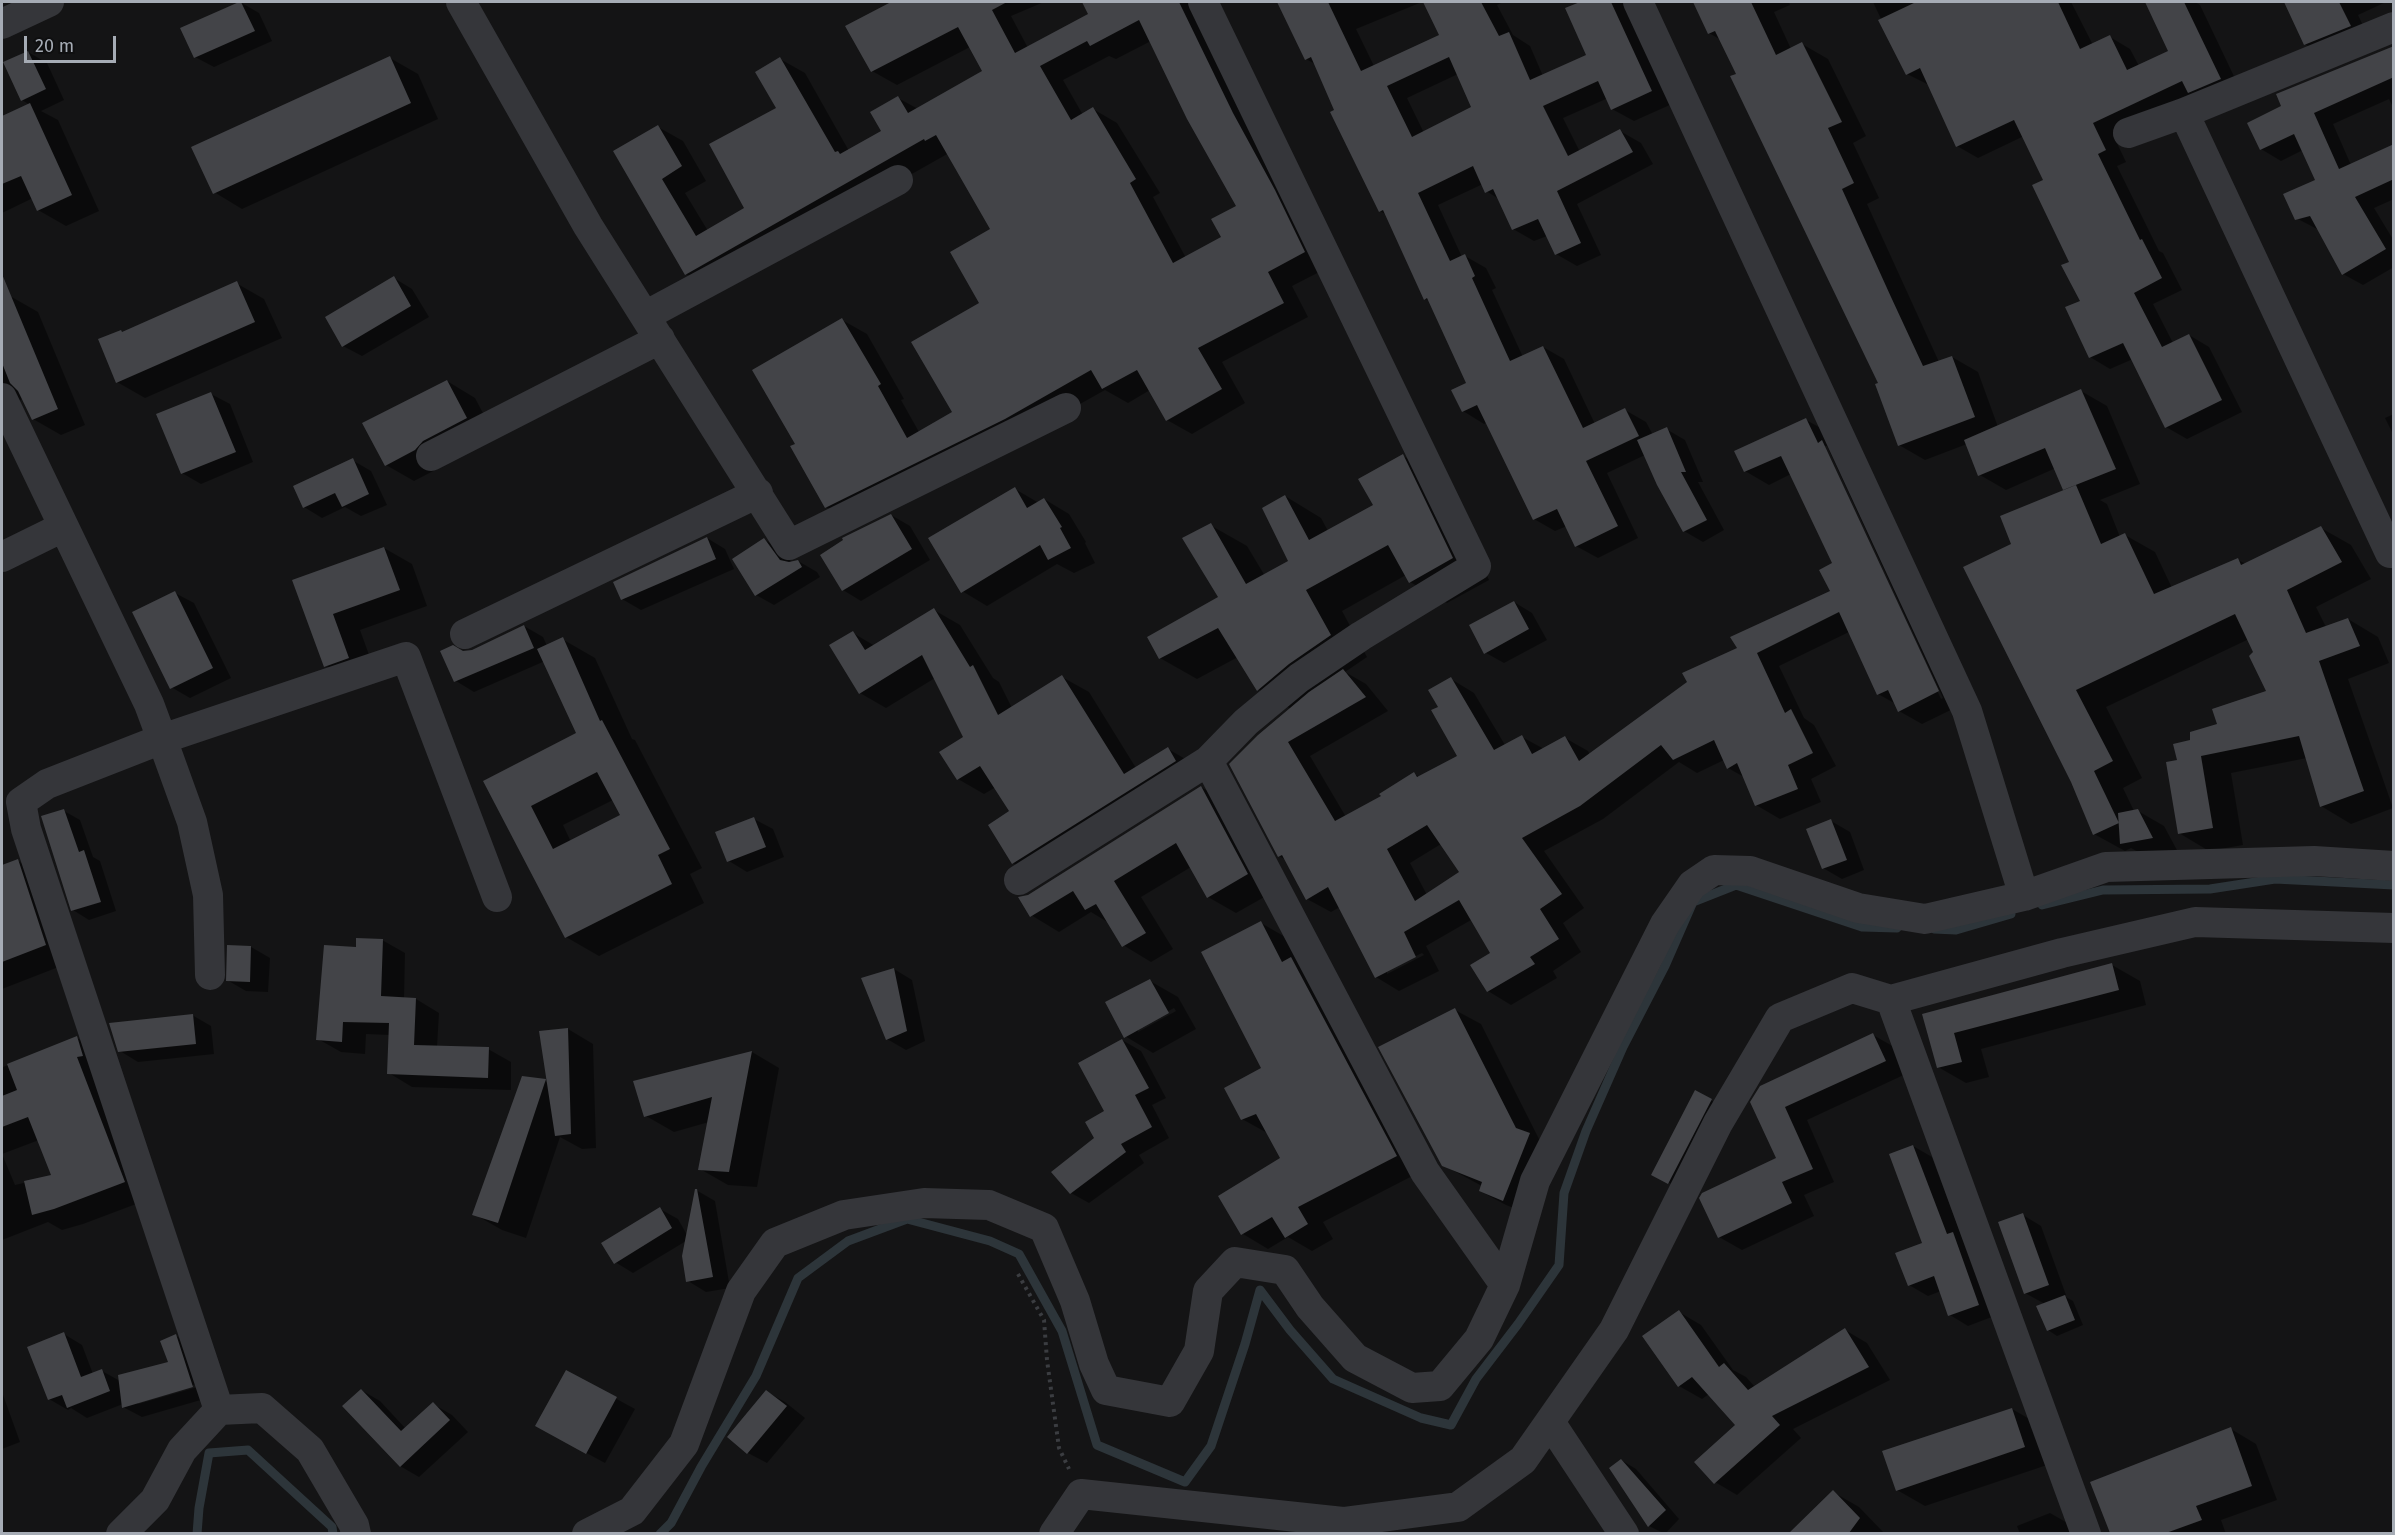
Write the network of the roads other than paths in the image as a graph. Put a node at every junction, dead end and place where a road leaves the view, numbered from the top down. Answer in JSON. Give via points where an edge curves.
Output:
{"nodes":[{"id":1,"x":49,"y":2,"type":"edge"},
{"id":2,"x":461,"y":2,"type":"edge"},
{"id":3,"x":1203,"y":2,"type":"edge"},
{"id":4,"x":1638,"y":2,"type":"edge"},
{"id":5,"x":2,"y":24,"type":"edge"},
{"id":6,"x":2394,"y":27,"type":"edge"},
{"id":7,"x":2184,"y":113,"type":"junction"},
{"id":8,"x":2128,"y":133,"type":"dead end"},
{"id":9,"x":898,"y":180,"type":"dead end"},
{"id":10,"x":653,"y":328,"type":"junction"},
{"id":11,"x":2,"y":398,"type":"edge"},
{"id":12,"x":1066,"y":408,"type":"dead end"},
{"id":13,"x":431,"y":456,"type":"dead end"},
{"id":14,"x":758,"y":493,"type":"junction"},
{"id":15,"x":63,"y":527,"type":"junction"},
{"id":16,"x":2394,"y":551,"type":"edge"},
{"id":17,"x":2,"y":557,"type":"edge"},
{"id":18,"x":465,"y":634,"type":"dead end"},
{"id":19,"x":162,"y":738,"type":"junction"},
{"id":20,"x":1208,"y":762,"type":"junction"},
{"id":21,"x":2394,"y":866,"type":"edge"},
{"id":22,"x":1019,"y":880,"type":"dead end"},
{"id":23,"x":2024,"y":896,"type":"junction"},
{"id":24,"x":497,"y":897,"type":"dead end"},
{"id":25,"x":2394,"y":928,"type":"edge"},
{"id":26,"x":210,"y":975,"type":"dead end"},
{"id":27,"x":1891,"y":1000,"type":"junction"},
{"id":28,"x":1505,"y":1285,"type":"junction"},
{"id":29,"x":219,"y":1410,"type":"junction"},
{"id":30,"x":1550,"y":1422,"type":"junction"},
{"id":31,"x":121,"y":1533,"type":"edge"},
{"id":32,"x":356,"y":1533,"type":"edge"},
{"id":33,"x":587,"y":1533,"type":"edge"},
{"id":34,"x":1054,"y":1533,"type":"edge"},
{"id":35,"x":1624,"y":1533,"type":"edge"},
{"id":36,"x":2086,"y":1533,"type":"edge"}],
"edges":[{"from":1,"to":5,"type":"street"},
{"from":2,"to":10,"type":"street","via":[[588,226]]},
{"from":3,"to":20,"type":"street","via":[[1476,566],[1299,678],[1246,722]]},
{"from":4,"to":23,"type":"street","via":[[1967,711]]},
{"from":6,"to":7,"type":"street"},
{"from":7,"to":8,"type":"street"},
{"from":7,"to":16,"type":"street","via":[[2390,553]]},
{"from":9,"to":10,"type":"street"},
{"from":10,"to":13,"type":"street"},
{"from":10,"to":14,"type":"street"},
{"from":11,"to":15,"type":"street"},
{"from":12,"to":14,"type":"street","via":[[789,545]]},
{"from":14,"to":18,"type":"street"},
{"from":15,"to":17,"type":"street"},
{"from":15,"to":19,"type":"street"},
{"from":19,"to":24,"type":"street","via":[[406,657]]},
{"from":19,"to":26,"type":"street","via":[[192,822],[208,895]]},
{"from":19,"to":29,"type":"street","via":[[47,784],[21,802],[26,829]]},
{"from":20,"to":22,"type":"street"},
{"from":20,"to":28,"type":"street","via":[[1425,1172]]},
{"from":21,"to":23,"type":"street","via":[[2314,861],[2106,867]]},
{"from":23,"to":28,"type":"street","via":[[1925,919],[1858,908],[1750,871],[1714,870],[1692,885],[1665,924],[1535,1181]]},
{"from":25,"to":27,"type":"street","via":[[2196,922],[2062,953]]},
{"from":27,"to":30,"type":"street","via":[[1852,988],[1780,1018],[1718,1123],[1614,1330]]},
{"from":27,"to":36,"type":"street"},
{"from":28,"to":33,"type":"street","via":[[1479,1339],[1440,1386],[1412,1388],[1355,1358],[1310,1308],[1285,1270],[1235,1262],[1208,1291],[1199,1351],[1170,1402],[1106,1390],[1044,1228],[989,1205],[924,1203],[844,1215],[775,1243],[741,1291],[684,1444],[632,1511]]},
{"from":29,"to":31,"type":"street","via":[[182,1450],[155,1500]]},
{"from":29,"to":32,"type":"street","via":[[262,1408],[310,1450]]},
{"from":30,"to":34,"type":"street","via":[[1523,1460],[1458,1507],[1342,1522],[1081,1494]]},
{"from":30,"to":35,"type":"street"}]}
